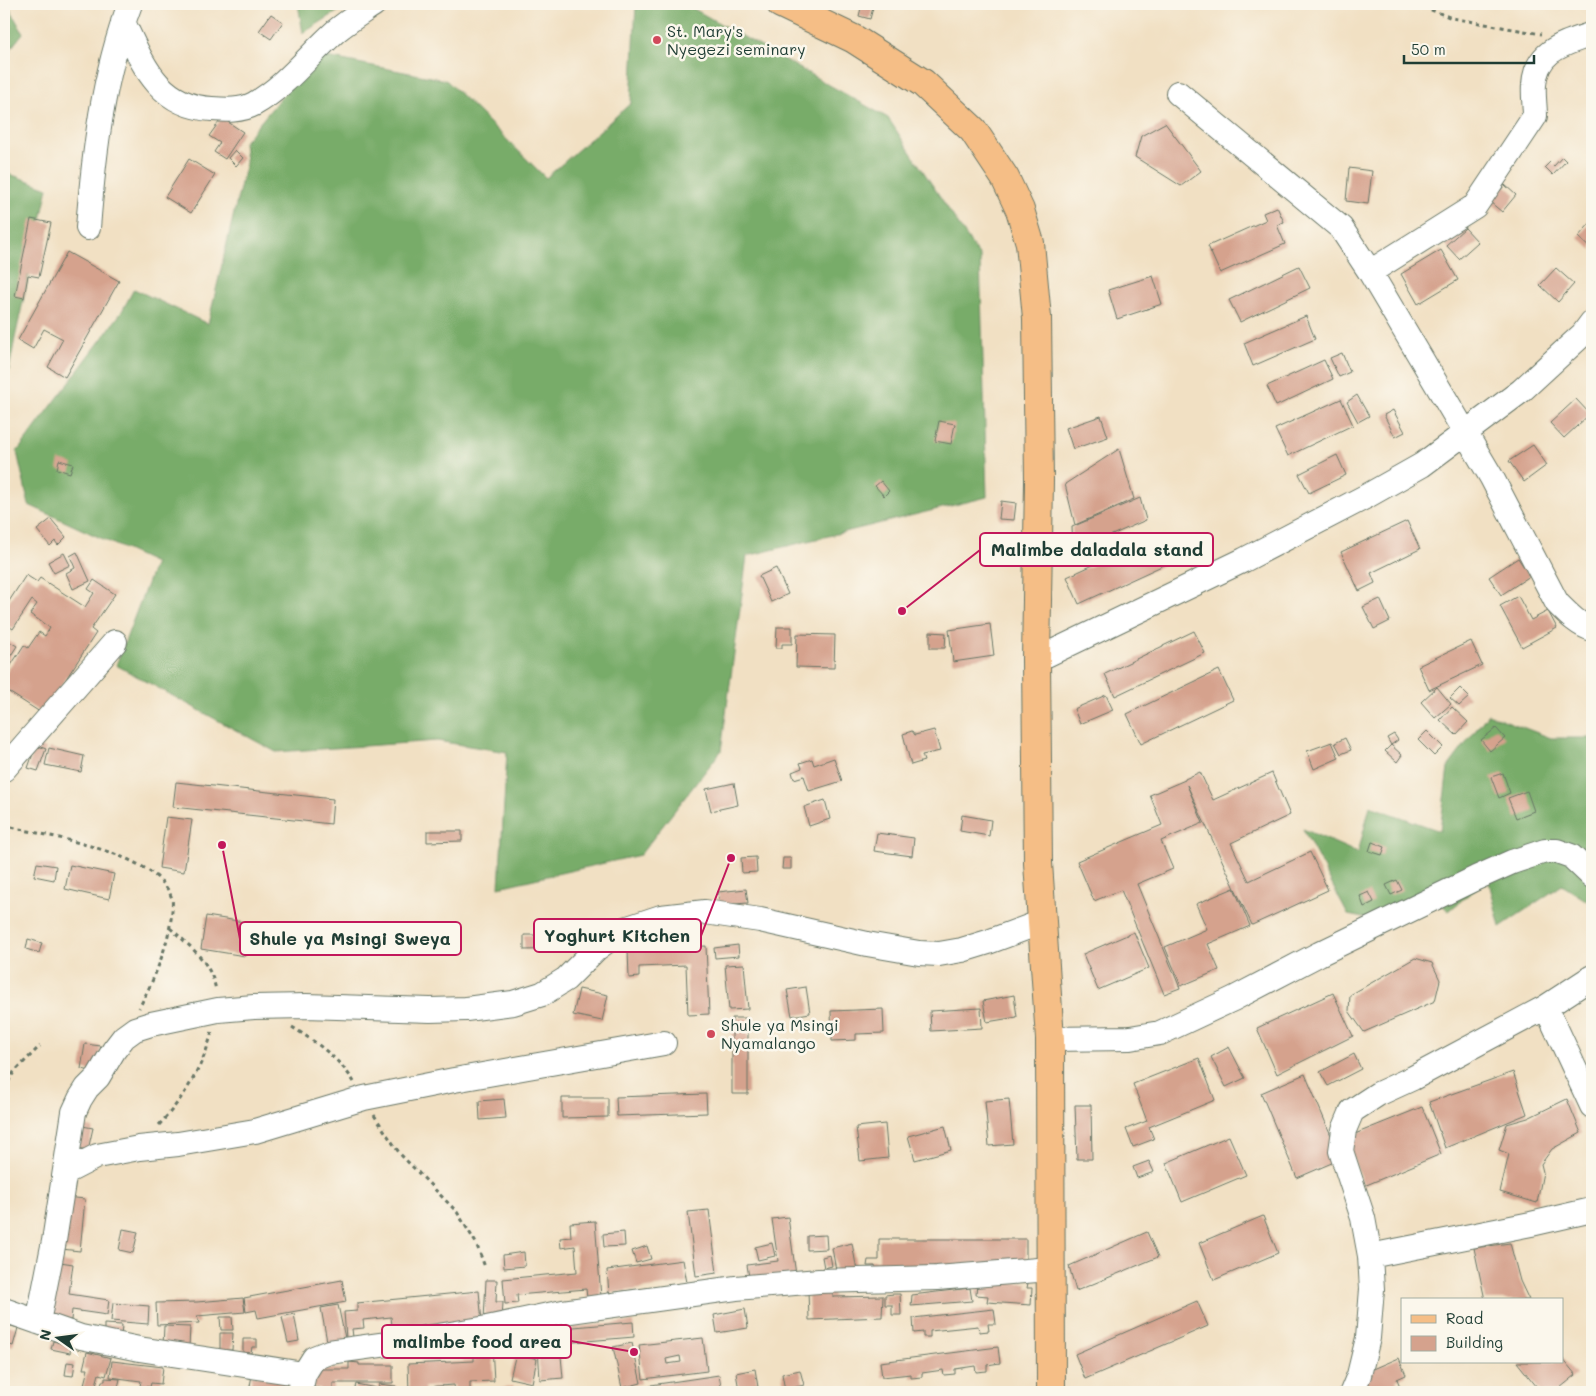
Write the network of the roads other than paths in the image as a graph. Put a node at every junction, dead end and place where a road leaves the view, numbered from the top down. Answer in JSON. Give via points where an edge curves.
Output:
{"nodes":[{"id":1,"x":374,"y":4,"type":"edge"},
{"id":2,"x":781,"y":4,"type":"edge"},
{"id":3,"x":126,"y":13,"type":"edge"},
{"id":4,"x":1592,"y":34,"type":"edge"},
{"id":5,"x":1178,"y":93,"type":"dead end"},
{"id":6,"x":88,"y":228,"type":"dead end"},
{"id":7,"x":1370,"y":272,"type":"junction"},
{"id":8,"x":1592,"y":322,"type":"edge"},
{"id":9,"x":1466,"y":433,"type":"junction"},
{"id":10,"x":1592,"y":629,"type":"edge"},
{"id":11,"x":114,"y":642,"type":"dead end"},
{"id":12,"x":1036,"y":660,"type":"junction"},
{"id":13,"x":4,"y":769,"type":"edge"},
{"id":14,"x":1592,"y":876,"type":"edge"},
{"id":15,"x":1042,"y":922,"type":"junction"},
{"id":16,"x":1592,"y":977,"type":"edge"},
{"id":17,"x":1546,"y":1007,"type":"junction"},
{"id":18,"x":1050,"y":1039,"type":"junction"},
{"id":19,"x":664,"y":1043,"type":"dead end"},
{"id":20,"x":1592,"y":1106,"type":"edge"},
{"id":21,"x":66,"y":1172,"type":"junction"},
{"id":22,"x":1591,"y":1208,"type":"edge"},
{"id":23,"x":1370,"y":1256,"type":"junction"},
{"id":24,"x":1050,"y":1269,"type":"junction"},
{"id":25,"x":4,"y":1310,"type":"edge"},
{"id":26,"x":38,"y":1322,"type":"junction"},
{"id":27,"x":302,"y":1383,"type":"edge"},
{"id":28,"x":1051,"y":1392,"type":"edge"},
{"id":29,"x":1352,"y":1392,"type":"edge"}],
"edges":[{"from":1,"to":3,"type":"street","via":[[337,30],[277,87],[253,104],[231,110],[205,109],[167,94],[140,58]]},
{"from":2,"to":12,"type":"main road","via":[[854,39],[923,83],[973,130],[1005,178],[1020,210],[1030,243],[1037,318]]},
{"from":3,"to":6,"type":"street","via":[[108,77],[92,169]]},
{"from":4,"to":7,"type":"street","via":[[1548,53],[1536,68],[1535,116],[1475,206]]},
{"from":5,"to":7,"type":"street","via":[[1341,228]]},
{"from":7,"to":9,"type":"street"},
{"from":8,"to":9,"type":"street","via":[[1521,391]]},
{"from":9,"to":10,"type":"street","via":[[1557,603]]},
{"from":9,"to":12,"type":"street","via":[[1422,466],[1367,496],[1244,560]]},
{"from":11,"to":13,"type":"street"},
{"from":12,"to":15,"type":"main road","via":[[1038,863]]},
{"from":14,"to":18,"type":"street","via":[[1572,856],[1545,851],[1476,878],[1160,1034],[1130,1038]]},
{"from":15,"to":18,"type":"main road"},
{"from":15,"to":21,"type":"street","via":[[988,942],[938,954],[867,944],[760,920],[705,912],[661,917],[622,930],[566,978],[542,994],[513,1003],[430,1010],[306,1006],[218,1010],[151,1024],[124,1037],[80,1099],[74,1112]]},
{"from":16,"to":17,"type":"street"},
{"from":17,"to":20,"type":"street"},
{"from":17,"to":23,"type":"street","via":[[1378,1094],[1352,1111],[1344,1130],[1341,1152],[1363,1218]]},
{"from":18,"to":24,"type":"main road"},
{"from":19,"to":21,"type":"street","via":[[364,1098],[255,1131],[97,1156]]},
{"from":21,"to":26,"type":"street"},
{"from":22,"to":23,"type":"street","via":[[1531,1224]]},
{"from":23,"to":29,"type":"street","via":[[1372,1289],[1368,1338]]},
{"from":24,"to":27,"type":"street","via":[[736,1288],[563,1312],[478,1330],[329,1352],[314,1358]]},
{"from":24,"to":28,"type":"main road"},
{"from":25,"to":26,"type":"street"},
{"from":26,"to":27,"type":"street","via":[[81,1337]]}]}
